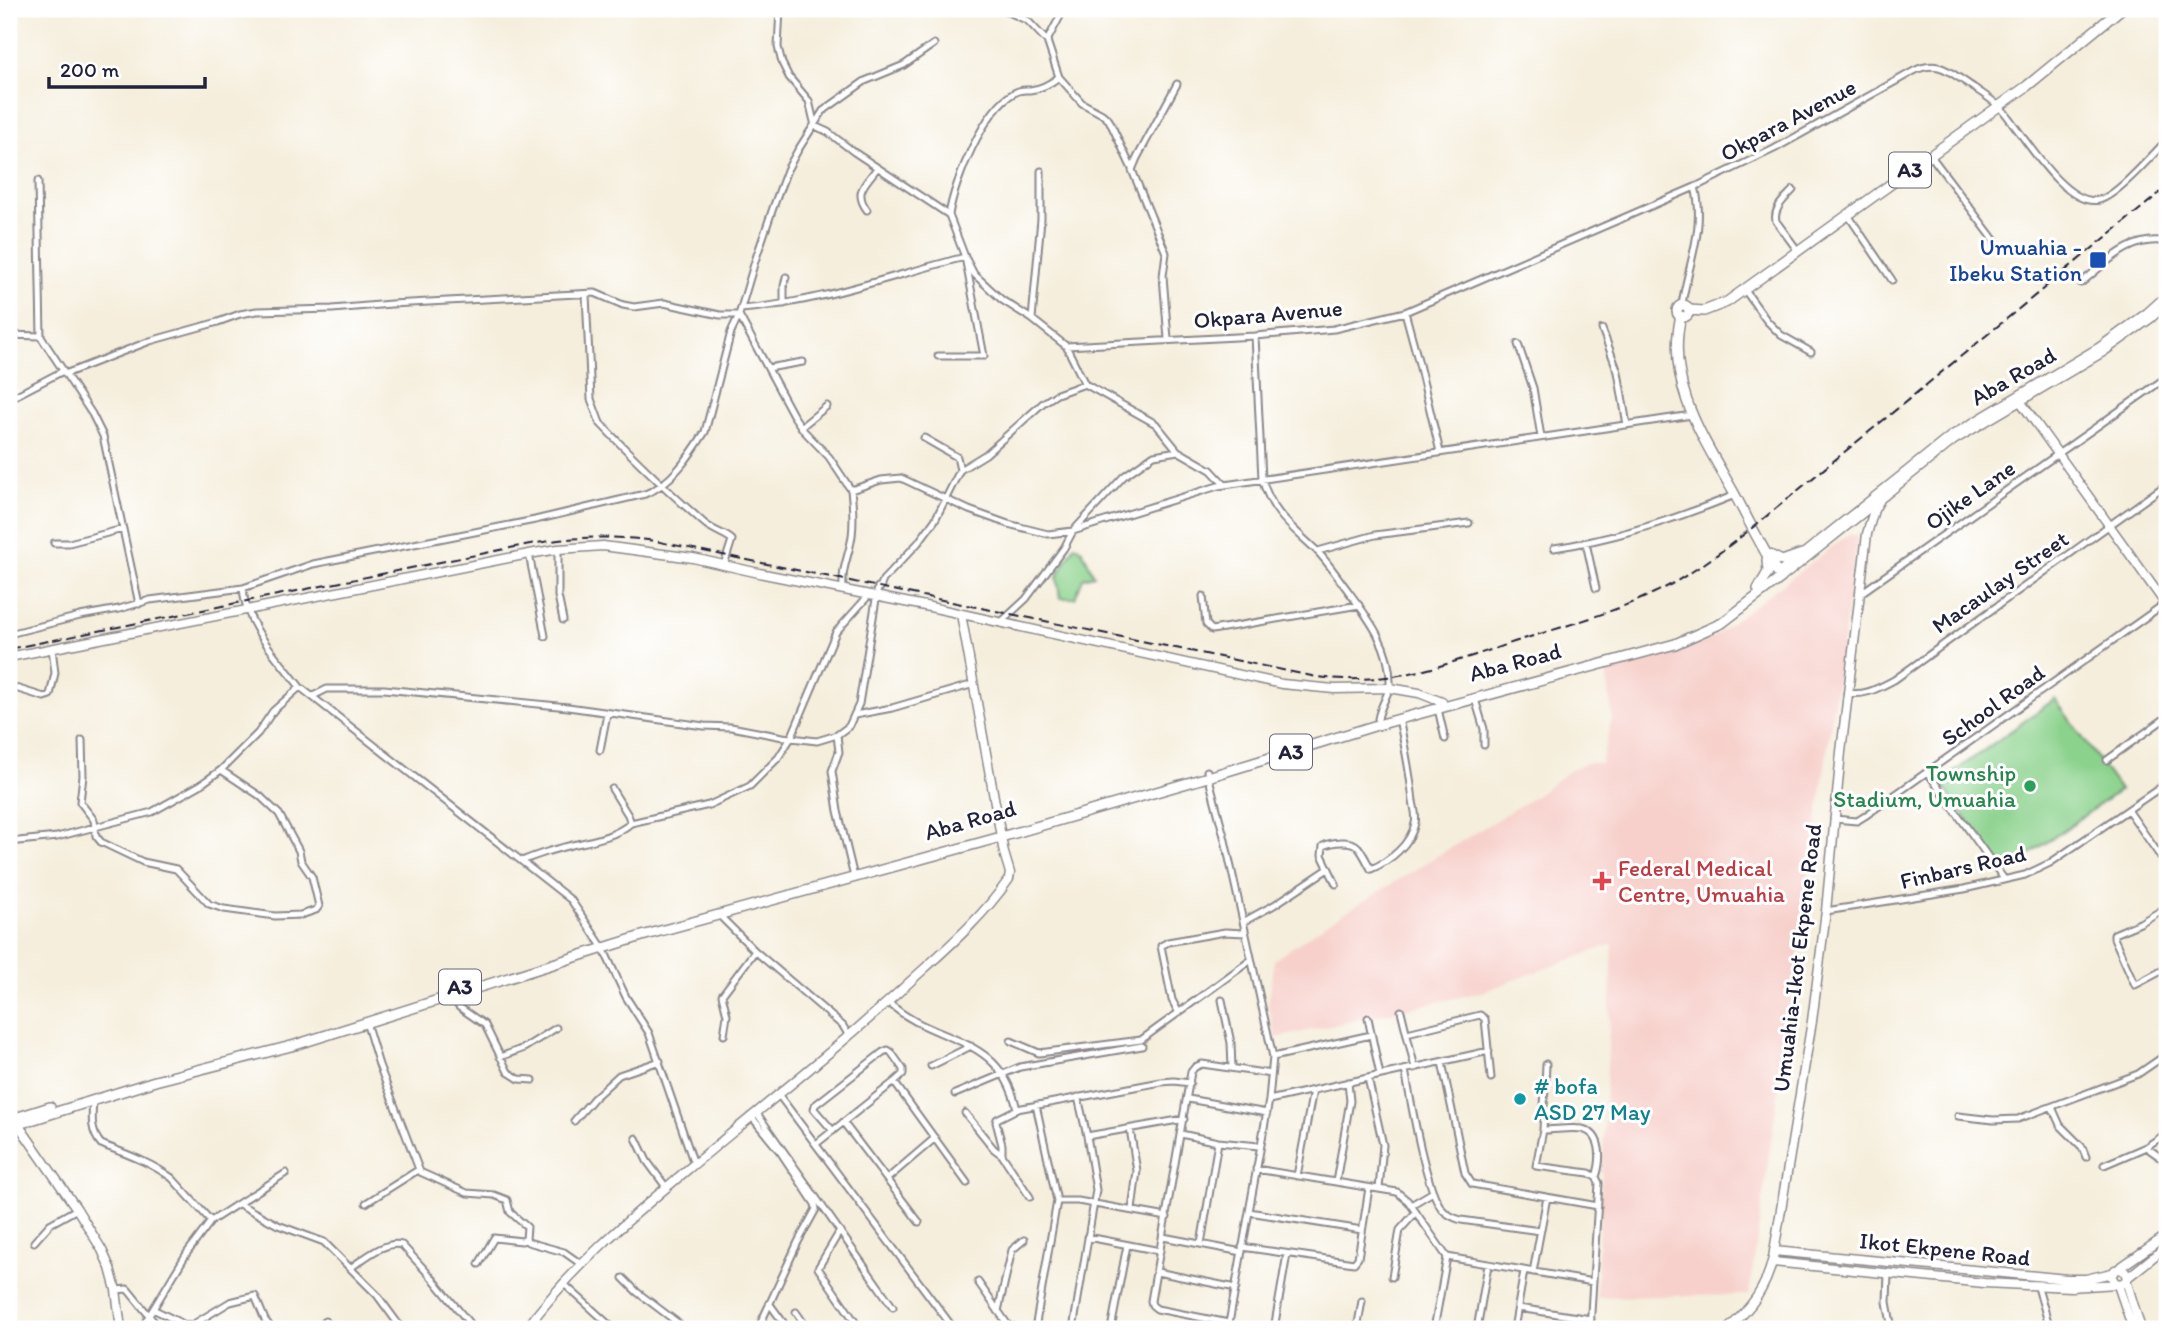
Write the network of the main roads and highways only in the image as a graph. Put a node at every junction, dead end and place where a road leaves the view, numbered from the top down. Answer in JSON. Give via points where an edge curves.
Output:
{"nodes":[{"id":1,"x":2121,"y":9,"type":"edge"},
{"id":2,"x":1765,"y":552,"type":"junction"},
{"id":3,"x":1802,"y":554,"type":"road end"},
{"id":4,"x":1779,"y":576,"type":"junction"},
{"id":5,"x":1758,"y":589,"type":"junction"},
{"id":6,"x":1614,"y":658,"type":"junction"},
{"id":7,"x":1440,"y":705,"type":"junction"},
{"id":8,"x":1208,"y":774,"type":"junction"},
{"id":9,"x":1001,"y":834,"type":"junction"},
{"id":10,"x":787,"y":894,"type":"junction"},
{"id":11,"x":602,"y":945,"type":"junction"},
{"id":12,"x":223,"y":1063,"type":"junction"},
{"id":13,"x":12,"y":1121,"type":"edge"}],
"edges":[{"from":1,"to":2,"type":"main road","number":"A3","via":[[2027,86],[1744,289],[1717,307],[1684,310],[1677,341],[1680,377],[1692,415]]},
{"from":2,"to":3,"type":"main road","via":[[1782,561]]},
{"from":2,"to":4,"type":"main road"},
{"from":2,"to":5,"type":"main road","via":[[1768,572]]},
{"from":4,"to":5,"type":"main road","name":"Aba Road","number":"A3"},
{"from":4,"to":6,"type":"main road","name":"Aba Road","number":"A3","via":[[1706,632]]},
{"from":5,"to":6,"type":"main road","name":"Aba Road","number":"A3","via":[[1704,627]]},
{"from":6,"to":7,"type":"main road","name":"Aba Road","number":"A3"},
{"from":6,"to":7,"type":"main road","name":"Aba Road","number":"A3"},
{"from":7,"to":8,"type":"main road","name":"Aba Road","number":"A3"},
{"from":7,"to":8,"type":"main road","name":"Aba Road","number":"A3","via":[[1378,719]]},
{"from":8,"to":9,"type":"main road","name":"Aba Road","number":"A3"},
{"from":9,"to":10,"type":"main road","name":"Aba Road","number":"A3"},
{"from":9,"to":10,"type":"main road","name":"Aba Road","number":"A3"},
{"from":10,"to":11,"type":"main road","number":"A3"},
{"from":11,"to":12,"type":"main road","number":"A3"},
{"from":11,"to":12,"type":"main road","number":"A3","via":[[366,1023]]},
{"from":12,"to":13,"type":"main road","number":"A3"},
{"from":12,"to":13,"type":"main road","number":"A3","via":[[154,1075]]}]}
